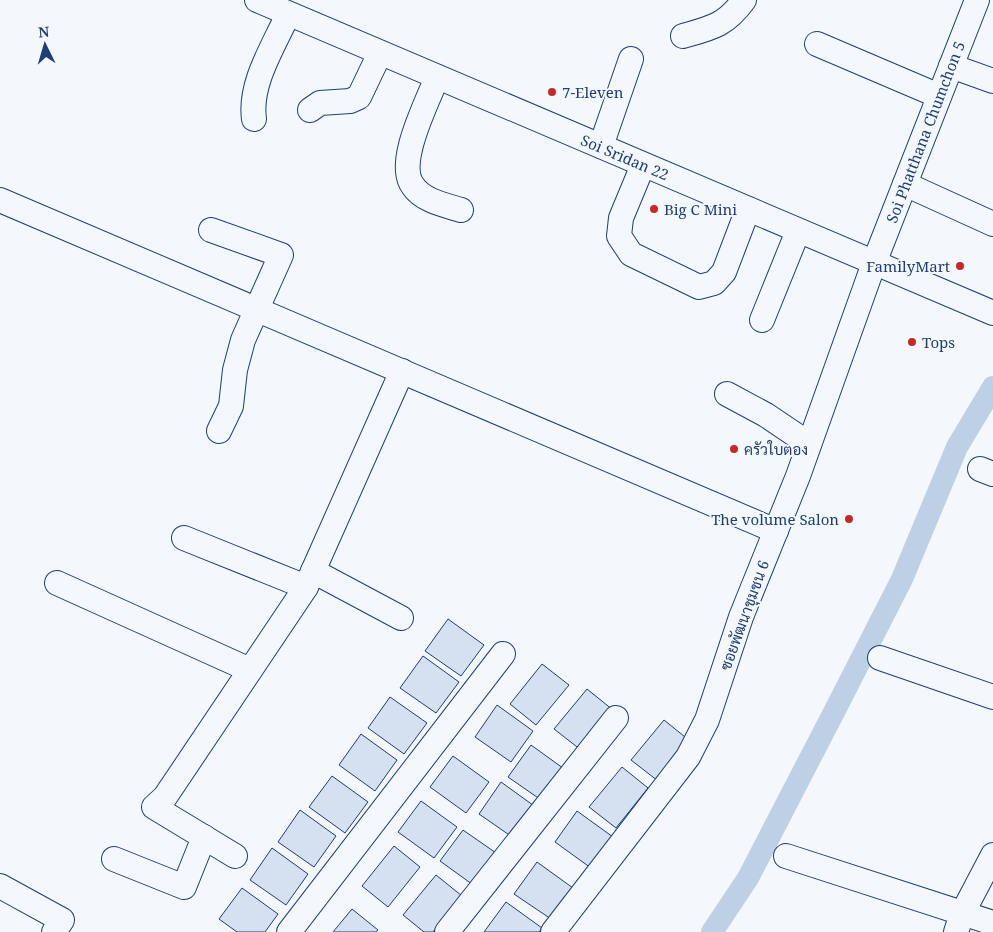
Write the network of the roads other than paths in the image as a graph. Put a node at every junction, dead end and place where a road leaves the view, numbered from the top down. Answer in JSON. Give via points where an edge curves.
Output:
{"nodes":[{"id":1,"x":257,"y":0,"type":"edge"},
{"id":2,"x":744,"y":0,"type":"edge"},
{"id":3,"x":974,"y":1,"type":"edge"},
{"id":4,"x":288,"y":14,"type":"junction"},
{"id":5,"x":683,"y":36,"type":"dead end"},
{"id":6,"x":817,"y":44,"type":"dead end"},
{"id":7,"x":380,"y":53,"type":"junction"},
{"id":8,"x":631,"y":59,"type":"dead end"},
{"id":9,"x":951,"y":66,"type":"junction"},
{"id":10,"x":437,"y":77,"type":"junction"},
{"id":11,"x":993,"y":81,"type":"edge"},
{"id":12,"x":939,"y":96,"type":"junction"},
{"id":13,"x":310,"y":110,"type":"dead end"},
{"id":14,"x":254,"y":119,"type":"dead end"},
{"id":15,"x":601,"y":146,"type":"junction"},
{"id":16,"x":644,"y":165,"type":"junction"},
{"id":17,"x":904,"y":184,"type":"junction"},
{"id":18,"x":0,"y":200,"type":"edge"},
{"id":19,"x":461,"y":210,"type":"dead end"},
{"id":20,"x":748,"y":210,"type":"junction"},
{"id":21,"x":993,"y":224,"type":"edge"},
{"id":22,"x":211,"y":230,"type":"dead end"},
{"id":23,"x":798,"y":231,"type":"junction"},
{"id":24,"x":874,"y":263,"type":"junction"},
{"id":25,"x":258,"y":310,"type":"junction"},
{"id":26,"x":993,"y":313,"type":"edge"},
{"id":27,"x":762,"y":320,"type":"dead end"},
{"id":28,"x":402,"y":371,"type":"junction"},
{"id":29,"x":728,"y":394,"type":"dead end"},
{"id":30,"x":219,"y":431,"type":"dead end"},
{"id":31,"x":809,"y":444,"type":"junction"},
{"id":32,"x":776,"y":531,"type":"junction"},
{"id":33,"x":184,"y":538,"type":"dead end"},
{"id":34,"x":309,"y":579,"type":"junction"},
{"id":35,"x":56,"y":583,"type":"dead end"},
{"id":36,"x":402,"y":618,"type":"dead end"},
{"id":37,"x":503,"y":654,"type":"dead end"},
{"id":38,"x":880,"y":658,"type":"dead end"},
{"id":39,"x":250,"y":670,"type":"junction"},
{"id":40,"x":993,"y":697,"type":"edge"},
{"id":41,"x":616,"y":718,"type":"dead end"},
{"id":42,"x":204,"y":837,"type":"junction"},
{"id":43,"x":993,"y":855,"type":"edge"},
{"id":44,"x":235,"y":856,"type":"dead end"},
{"id":45,"x":786,"y":856,"type":"dead end"},
{"id":46,"x":114,"y":859,"type":"dead end"},
{"id":47,"x":0,"y":886,"type":"edge"},
{"id":48,"x":959,"y":923,"type":"edge"},
{"id":49,"x":993,"y":923,"type":"edge"},
{"id":50,"x":54,"y":932,"type":"edge"},
{"id":51,"x":289,"y":932,"type":"edge"},
{"id":52,"x":447,"y":932,"type":"edge"},
{"id":53,"x":552,"y":932,"type":"edge"}],
"edges":[{"from":1,"to":4,"type":"street","name":"Soi Sridan 22"},
{"from":2,"to":5,"type":"street","via":[[734,14],[717,27]]},
{"from":3,"to":9,"type":"street","name":"Soi Phatthana Chumchon 5"},
{"from":4,"to":7,"type":"street","name":"Soi Sridan 22"},
{"from":4,"to":14,"type":"street","via":[[255,89]]},
{"from":6,"to":12,"type":"street"},
{"from":7,"to":10,"type":"street","name":"Soi Sridan 22"},
{"from":7,"to":13,"type":"street","via":[[359,97],[350,101],[320,103]]},
{"from":8,"to":15,"type":"street"},
{"from":9,"to":11,"type":"street"},
{"from":9,"to":12,"type":"street","name":"Soi Phatthana Chumchon 5"},
{"from":10,"to":15,"type":"street","name":"Soi Sridan 22"},
{"from":10,"to":19,"type":"street","via":[[409,150],[407,171],[413,186],[434,202]]},
{"from":12,"to":17,"type":"street","name":"Soi Phatthana Chumchon 5"},
{"from":15,"to":16,"type":"street","name":"Soi Sridan 22"},
{"from":16,"to":20,"type":"street","name":"Soi Sridan 22"},
{"from":16,"to":20,"type":"street","via":[[621,218],[619,236],[631,254],[699,287],[714,282],[724,272]]},
{"from":17,"to":21,"type":"street"},
{"from":17,"to":24,"type":"street","name":"Soi Phatthana Chumchon 5"},
{"from":18,"to":25,"type":"street"},
{"from":20,"to":23,"type":"street","name":"Soi Sridan 22"},
{"from":22,"to":25,"type":"street","via":[[281,255]]},
{"from":23,"to":24,"type":"street","name":"Soi Sridan 22"},
{"from":23,"to":27,"type":"street"},
{"from":24,"to":26,"type":"street","name":"Soi Sridan 22"},
{"from":24,"to":31,"type":"street","name":"ซอยพัฒนาชุมชน 6"},
{"from":25,"to":28,"type":"street"},
{"from":25,"to":30,"type":"street","via":[[243,340],[230,406]]},
{"from":28,"to":32,"type":"street"},
{"from":28,"to":34,"type":"street"},
{"from":29,"to":31,"type":"street"},
{"from":31,"to":32,"type":"street","name":"ซอยพัฒนาชุมชน 6"},
{"from":32,"to":53,"type":"street","name":"ซอยพัฒนาชุมชน 6","via":[[741,617],[707,720],[692,750]]},
{"from":33,"to":34,"type":"street"},
{"from":34,"to":36,"type":"street"},
{"from":34,"to":39,"type":"street"},
{"from":35,"to":39,"type":"street"},
{"from":37,"to":51,"type":"street"},
{"from":38,"to":40,"type":"street"},
{"from":39,"to":42,"type":"street","via":[[165,797],[154,807]]},
{"from":41,"to":52,"type":"street"},
{"from":42,"to":44,"type":"street"},
{"from":42,"to":46,"type":"street","via":[[184,887]]},
{"from":43,"to":48,"type":"street"},
{"from":45,"to":48,"type":"street"},
{"from":47,"to":50,"type":"street","via":[[62,920]]},
{"from":48,"to":49,"type":"street"}]}
